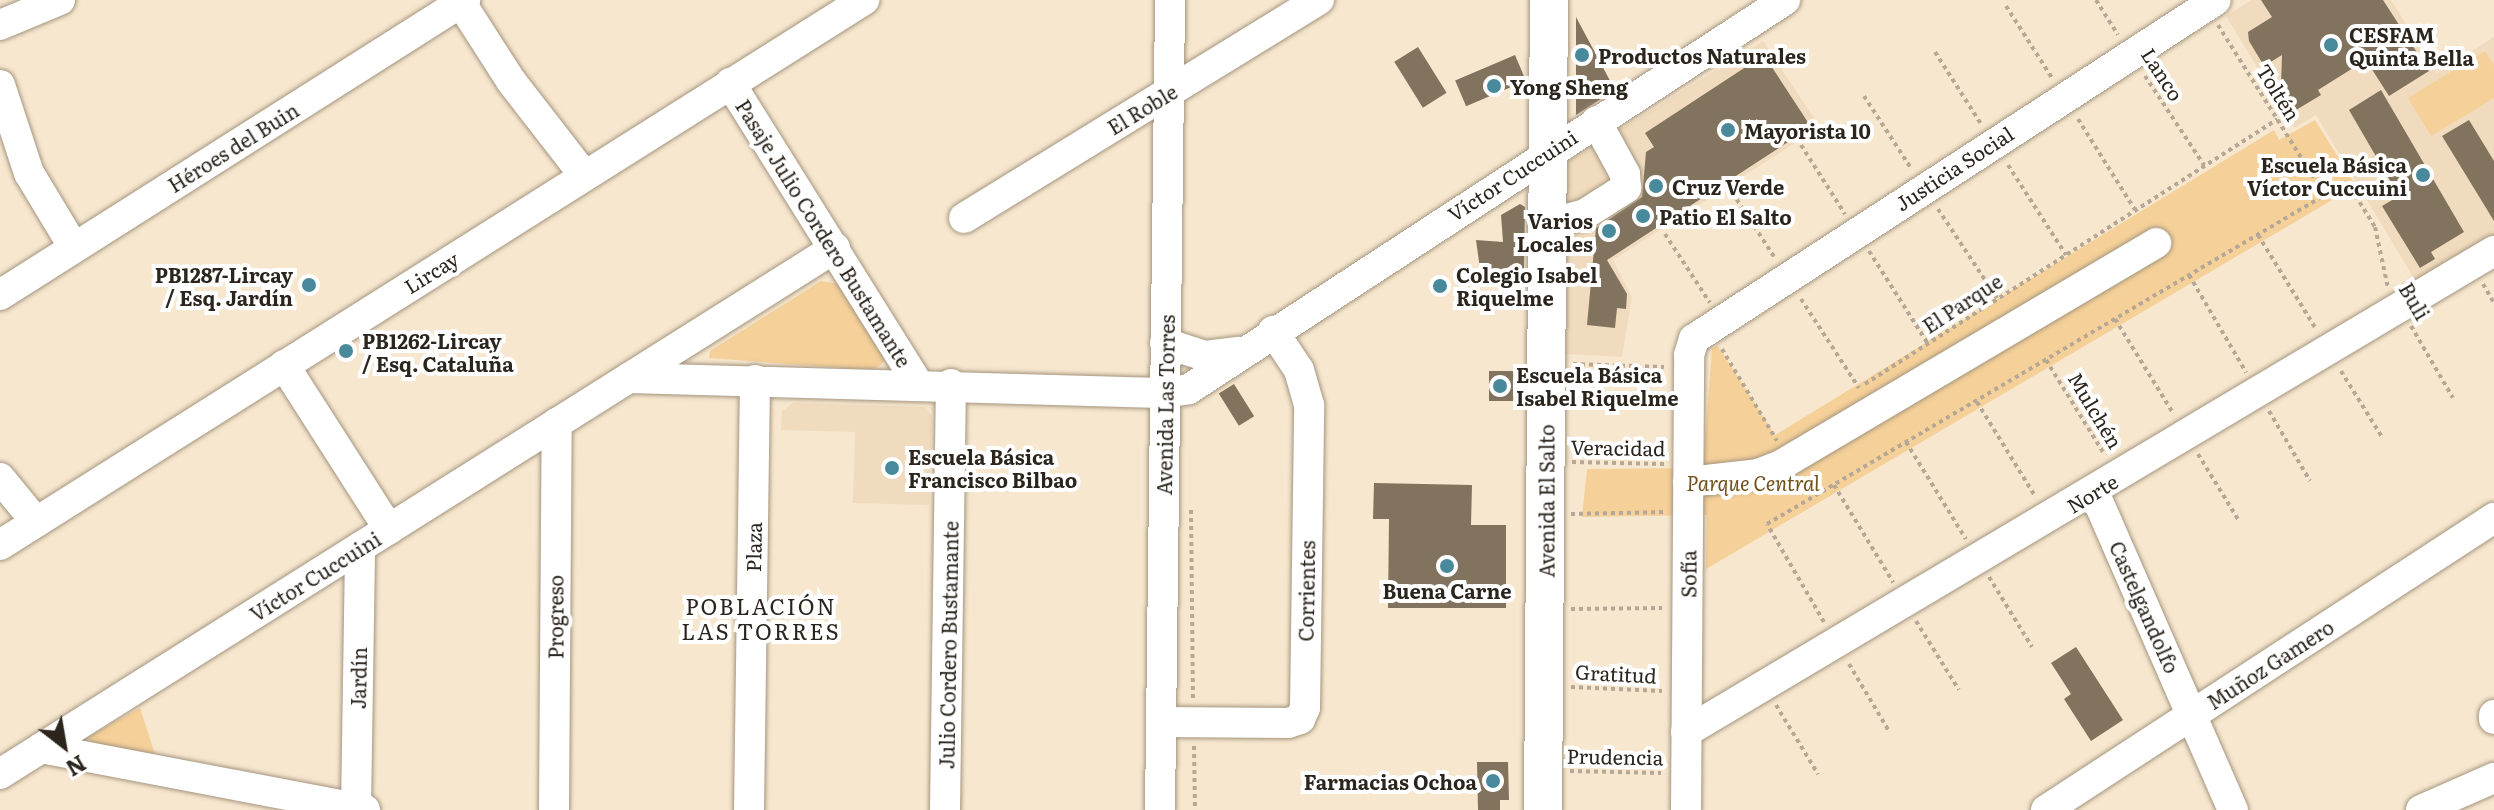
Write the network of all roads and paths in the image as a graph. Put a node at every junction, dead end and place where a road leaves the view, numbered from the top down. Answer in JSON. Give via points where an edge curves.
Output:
{"nodes":[{"id":1,"x":60,"y":0,"type":"edge"},
{"id":2,"x":864,"y":0,"type":"edge"},
{"id":3,"x":1170,"y":0,"type":"edge"},
{"id":4,"x":1319,"y":0,"type":"edge"},
{"id":5,"x":1549,"y":0,"type":"edge"},
{"id":6,"x":1785,"y":0,"type":"edge"},
{"id":7,"x":2096,"y":0,"type":"edge"},
{"id":8,"x":463,"y":1,"type":"edge"},
{"id":9,"x":2211,"y":3,"type":"edge"},
{"id":10,"x":0,"y":25,"type":"edge"},
{"id":11,"x":2131,"y":55,"type":"junction"},
{"id":12,"x":730,"y":83,"type":"junction"},
{"id":13,"x":0,"y":85,"type":"edge"},
{"id":14,"x":1170,"y":91,"type":"junction"},
{"id":15,"x":2277,"y":119,"type":"junction"},
{"id":16,"x":1596,"y":121,"type":"junction"},
{"id":17,"x":1549,"y":152,"type":"junction"},
{"id":18,"x":2204,"y":166,"type":"junction"},
{"id":19,"x":584,"y":175,"type":"junction"},
{"id":20,"x":2325,"y":195,"type":"junction"},
{"id":21,"x":964,"y":218,"type":"dead end"},
{"id":22,"x":1548,"y":224,"type":"junction"},
{"id":23,"x":1665,"y":234,"type":"dead end"},
{"id":24,"x":2156,"y":243,"type":"dead end"},
{"id":25,"x":74,"y":248,"type":"junction"},
{"id":26,"x":835,"y":248,"type":"junction"},
{"id":27,"x":2494,"y":251,"type":"edge"},
{"id":28,"x":0,"y":295,"type":"edge"},
{"id":29,"x":2400,"y":308,"type":"junction"},
{"id":30,"x":1708,"y":328,"type":"junction"},
{"id":31,"x":1273,"y":331,"type":"junction"},
{"id":32,"x":1165,"y":343,"type":"junction"},
{"id":33,"x":1240,"y":352,"type":"junction"},
{"id":34,"x":2046,"y":359,"type":"junction"},
{"id":35,"x":1547,"y":363,"type":"junction"},
{"id":36,"x":284,"y":365,"type":"junction"},
{"id":37,"x":1689,"y":368,"type":"junction"},
{"id":38,"x":629,"y":378,"type":"junction"},
{"id":39,"x":755,"y":380,"type":"junction"},
{"id":40,"x":918,"y":384,"type":"junction"},
{"id":41,"x":951,"y":384,"type":"junction"},
{"id":42,"x":1164,"y":393,"type":"junction"},
{"id":43,"x":1847,"y":395,"type":"dead end"},
{"id":44,"x":2453,"y":398,"type":"dead end"},
{"id":45,"x":1976,"y":401,"type":"junction"},
{"id":46,"x":557,"y":423,"type":"junction"},
{"id":47,"x":1788,"y":433,"type":"dead end"},
{"id":48,"x":1546,"y":461,"type":"junction"},
{"id":49,"x":1689,"y":473,"type":"junction"},
{"id":50,"x":0,"y":478,"type":"edge"},
{"id":51,"x":2106,"y":484,"type":"junction"},
{"id":52,"x":1688,"y":512,"type":"junction"},
{"id":53,"x":1545,"y":514,"type":"junction"},
{"id":54,"x":2494,"y":518,"type":"edge"},
{"id":55,"x":2049,"y":519,"type":"junction"},
{"id":56,"x":36,"y":522,"type":"junction"},
{"id":57,"x":1767,"y":524,"type":"dead end"},
{"id":58,"x":389,"y":529,"type":"junction"},
{"id":59,"x":0,"y":545,"type":"edge"},
{"id":60,"x":360,"y":547,"type":"junction"},
{"id":61,"x":1688,"y":608,"type":"junction"},
{"id":62,"x":1545,"y":609,"type":"junction"},
{"id":63,"x":1765,"y":685,"type":"junction"},
{"id":64,"x":1544,"y":686,"type":"junction"},
{"id":65,"x":1687,"y":692,"type":"junction"},
{"id":66,"x":2192,"y":714,"type":"junction"},
{"id":67,"x":1161,"y":722,"type":"junction"},
{"id":68,"x":1686,"y":732,"type":"junction"},
{"id":69,"x":41,"y":748,"type":"junction"},
{"id":70,"x":1543,"y":771,"type":"junction"},
{"id":71,"x":1686,"y":773,"type":"junction"},
{"id":72,"x":0,"y":774,"type":"edge"},
{"id":73,"x":1818,"y":774,"type":"dead end"},
{"id":74,"x":2494,"y":778,"type":"edge"},
{"id":75,"x":361,"y":809,"type":"edge"},
{"id":76,"x":554,"y":810,"type":"edge"},
{"id":77,"x":749,"y":810,"type":"edge"},
{"id":78,"x":945,"y":810,"type":"edge"},
{"id":79,"x":1160,"y":810,"type":"edge"},
{"id":80,"x":1543,"y":810,"type":"edge"},
{"id":81,"x":1686,"y":810,"type":"edge"},
{"id":82,"x":2046,"y":810,"type":"edge"},
{"id":83,"x":2233,"y":810,"type":"edge"},
{"id":84,"x":2421,"y":810,"type":"edge"}],
"edges":[{"from":1,"to":10,"type":"street"},
{"from":2,"to":12,"type":"street","name":"Lircay"},
{"from":3,"to":14,"type":"street","name":"Avenida Las Torres"},
{"from":4,"to":14,"type":"street","name":"El Roble"},
{"from":5,"to":17,"type":"main road","name":"Avenida El Salto"},
{"from":6,"to":16,"type":"street","name":"Víctor Cuccuini"},
{"from":7,"to":11,"type":"path","name":"Lanco"},
{"from":8,"to":19,"type":"street"},
{"from":8,"to":25,"type":"street","name":"Héroes del Buin"},
{"from":9,"to":11,"type":"street","name":"Justicia Social"},
{"from":9,"to":15,"type":"path","name":"Toltén"},
{"from":11,"to":18,"type":"path","name":"Lanco"},
{"from":11,"to":30,"type":"street","name":"Justicia Social"},
{"from":12,"to":19,"type":"street","name":"Lircay"},
{"from":12,"to":26,"type":"street","name":"Pasaje Julio Cordero Bustamante"},
{"from":13,"to":25,"type":"street","via":[[29,173]]},
{"from":14,"to":21,"type":"street","name":"El Roble"},
{"from":14,"to":32,"type":"street","name":"Avenida Las Torres"},
{"from":15,"to":18,"type":"path","name":"El Parque"},
{"from":15,"to":20,"type":"path","name":"Toltén"},
{"from":16,"to":17,"type":"street","name":"Víctor Cuccuini"},
{"from":16,"to":22,"type":"street","via":[[1625,174],[1626,188],[1585,214]]},
{"from":17,"to":22,"type":"main road","name":"Avenida El Salto"},
{"from":17,"to":31,"type":"street","name":"Víctor Cuccuini"},
{"from":18,"to":43,"type":"path","name":"El Parque"},
{"from":19,"to":36,"type":"street","name":"Lircay"},
{"from":20,"to":29,"type":"path","name":"Buli","via":[[2351,184],[2375,227],[2384,279]]},
{"from":20,"to":34,"type":"path"},
{"from":22,"to":35,"type":"main road","name":"Avenida El Salto"},
{"from":23,"to":30,"type":"path"},
{"from":24,"to":49,"type":"street","via":[[1781,465],[1758,474]]},
{"from":25,"to":28,"type":"street","name":"Héroes del Buin"},
{"from":26,"to":38,"type":"street","name":"Víctor Cuccuini"},
{"from":26,"to":40,"type":"street","name":"Pasaje Julio Cordero Bustamante"},
{"from":27,"to":29,"type":"street","name":"Norte"},
{"from":29,"to":44,"type":"path","name":"Buli"},
{"from":29,"to":51,"type":"street","name":"Norte"},
{"from":30,"to":37,"type":"street","name":"Sofía"},
{"from":30,"to":47,"type":"path","via":[[1777,441]]},
{"from":31,"to":33,"type":"street","name":"Víctor Cuccuini"},
{"from":31,"to":67,"type":"street","name":"Corrientes","via":[[1299,370],[1309,405],[1305,708],[1300,719],[1288,723]]},
{"from":32,"to":33,"type":"street","name":"Víctor Cuccuini","via":[[1205,356]]},
{"from":32,"to":42,"type":"street","name":"Avenida Las Torres"},
{"from":33,"to":42,"type":"street","name":"Víctor Cuccuini","via":[[1201,383]]},
{"from":34,"to":45,"type":"path"},
{"from":34,"to":51,"type":"path","name":"Mulchén"},
{"from":35,"to":37,"type":"path"},
{"from":35,"to":48,"type":"main road","name":"Avenida El Salto"},
{"from":36,"to":56,"type":"street","name":"Lircay"},
{"from":36,"to":58,"type":"street"},
{"from":37,"to":49,"type":"street","name":"Sofía"},
{"from":38,"to":39,"type":"street","name":"Víctor Cuccuini"},
{"from":38,"to":46,"type":"street","name":"Víctor Cuccuini"},
{"from":39,"to":40,"type":"street","name":"Víctor Cuccuini"},
{"from":39,"to":77,"type":"street","name":"Plaza"},
{"from":40,"to":41,"type":"street","name":"Víctor Cuccuini"},
{"from":41,"to":42,"type":"street","name":"Víctor Cuccuini"},
{"from":41,"to":78,"type":"street","name":"Julio Cordero Bustamante"},
{"from":42,"to":67,"type":"street","name":"Avenida Las Torres"},
{"from":45,"to":55,"type":"path"},
{"from":45,"to":57,"type":"path"},
{"from":46,"to":58,"type":"street","name":"Víctor Cuccuini"},
{"from":46,"to":76,"type":"street","name":"Progreso"},
{"from":48,"to":49,"type":"path","name":"Veracidad"},
{"from":48,"to":53,"type":"main road","name":"Avenida El Salto"},
{"from":49,"to":52,"type":"street","name":"Sofía"},
{"from":50,"to":56,"type":"street"},
{"from":51,"to":55,"type":"street","name":"Norte"},
{"from":51,"to":66,"type":"street","name":"Castelgandolfo"},
{"from":52,"to":53,"type":"path"},
{"from":52,"to":61,"type":"street","name":"Sofía"},
{"from":53,"to":62,"type":"main road","name":"Avenida El Salto"},
{"from":54,"to":66,"type":"street","name":"Muñoz Gamero"},
{"from":55,"to":63,"type":"street","name":"Norte"},
{"from":56,"to":59,"type":"street","name":"Lircay"},
{"from":58,"to":60,"type":"street","name":"Víctor Cuccuini"},
{"from":60,"to":69,"type":"street","name":"Víctor Cuccuini"},
{"from":60,"to":75,"type":"street","name":"Jardín"},
{"from":61,"to":62,"type":"path"},
{"from":61,"to":65,"type":"street","name":"Sofía"},
{"from":62,"to":64,"type":"main road","name":"Avenida El Salto"},
{"from":63,"to":68,"type":"street","name":"Norte"},
{"from":63,"to":73,"type":"path"},
{"from":64,"to":65,"type":"path","name":"Gratitud"},
{"from":64,"to":70,"type":"main road","name":"Avenida El Salto"},
{"from":65,"to":68,"type":"street","name":"Sofía"},
{"from":66,"to":82,"type":"street","name":"Muñoz Gamero"},
{"from":66,"to":83,"type":"street","name":"Castelgandolfo"},
{"from":67,"to":79,"type":"street","name":"Avenida Las Torres"},
{"from":68,"to":71,"type":"street","name":"Sofía"},
{"from":69,"to":72,"type":"street","name":"Víctor Cuccuini"},
{"from":69,"to":75,"type":"street"},
{"from":70,"to":71,"type":"path","name":"Prudencia"},
{"from":70,"to":80,"type":"main road","name":"Avenida El Salto"},
{"from":71,"to":81,"type":"street","name":"Sofía"},
{"from":74,"to":84,"type":"street"}]}
